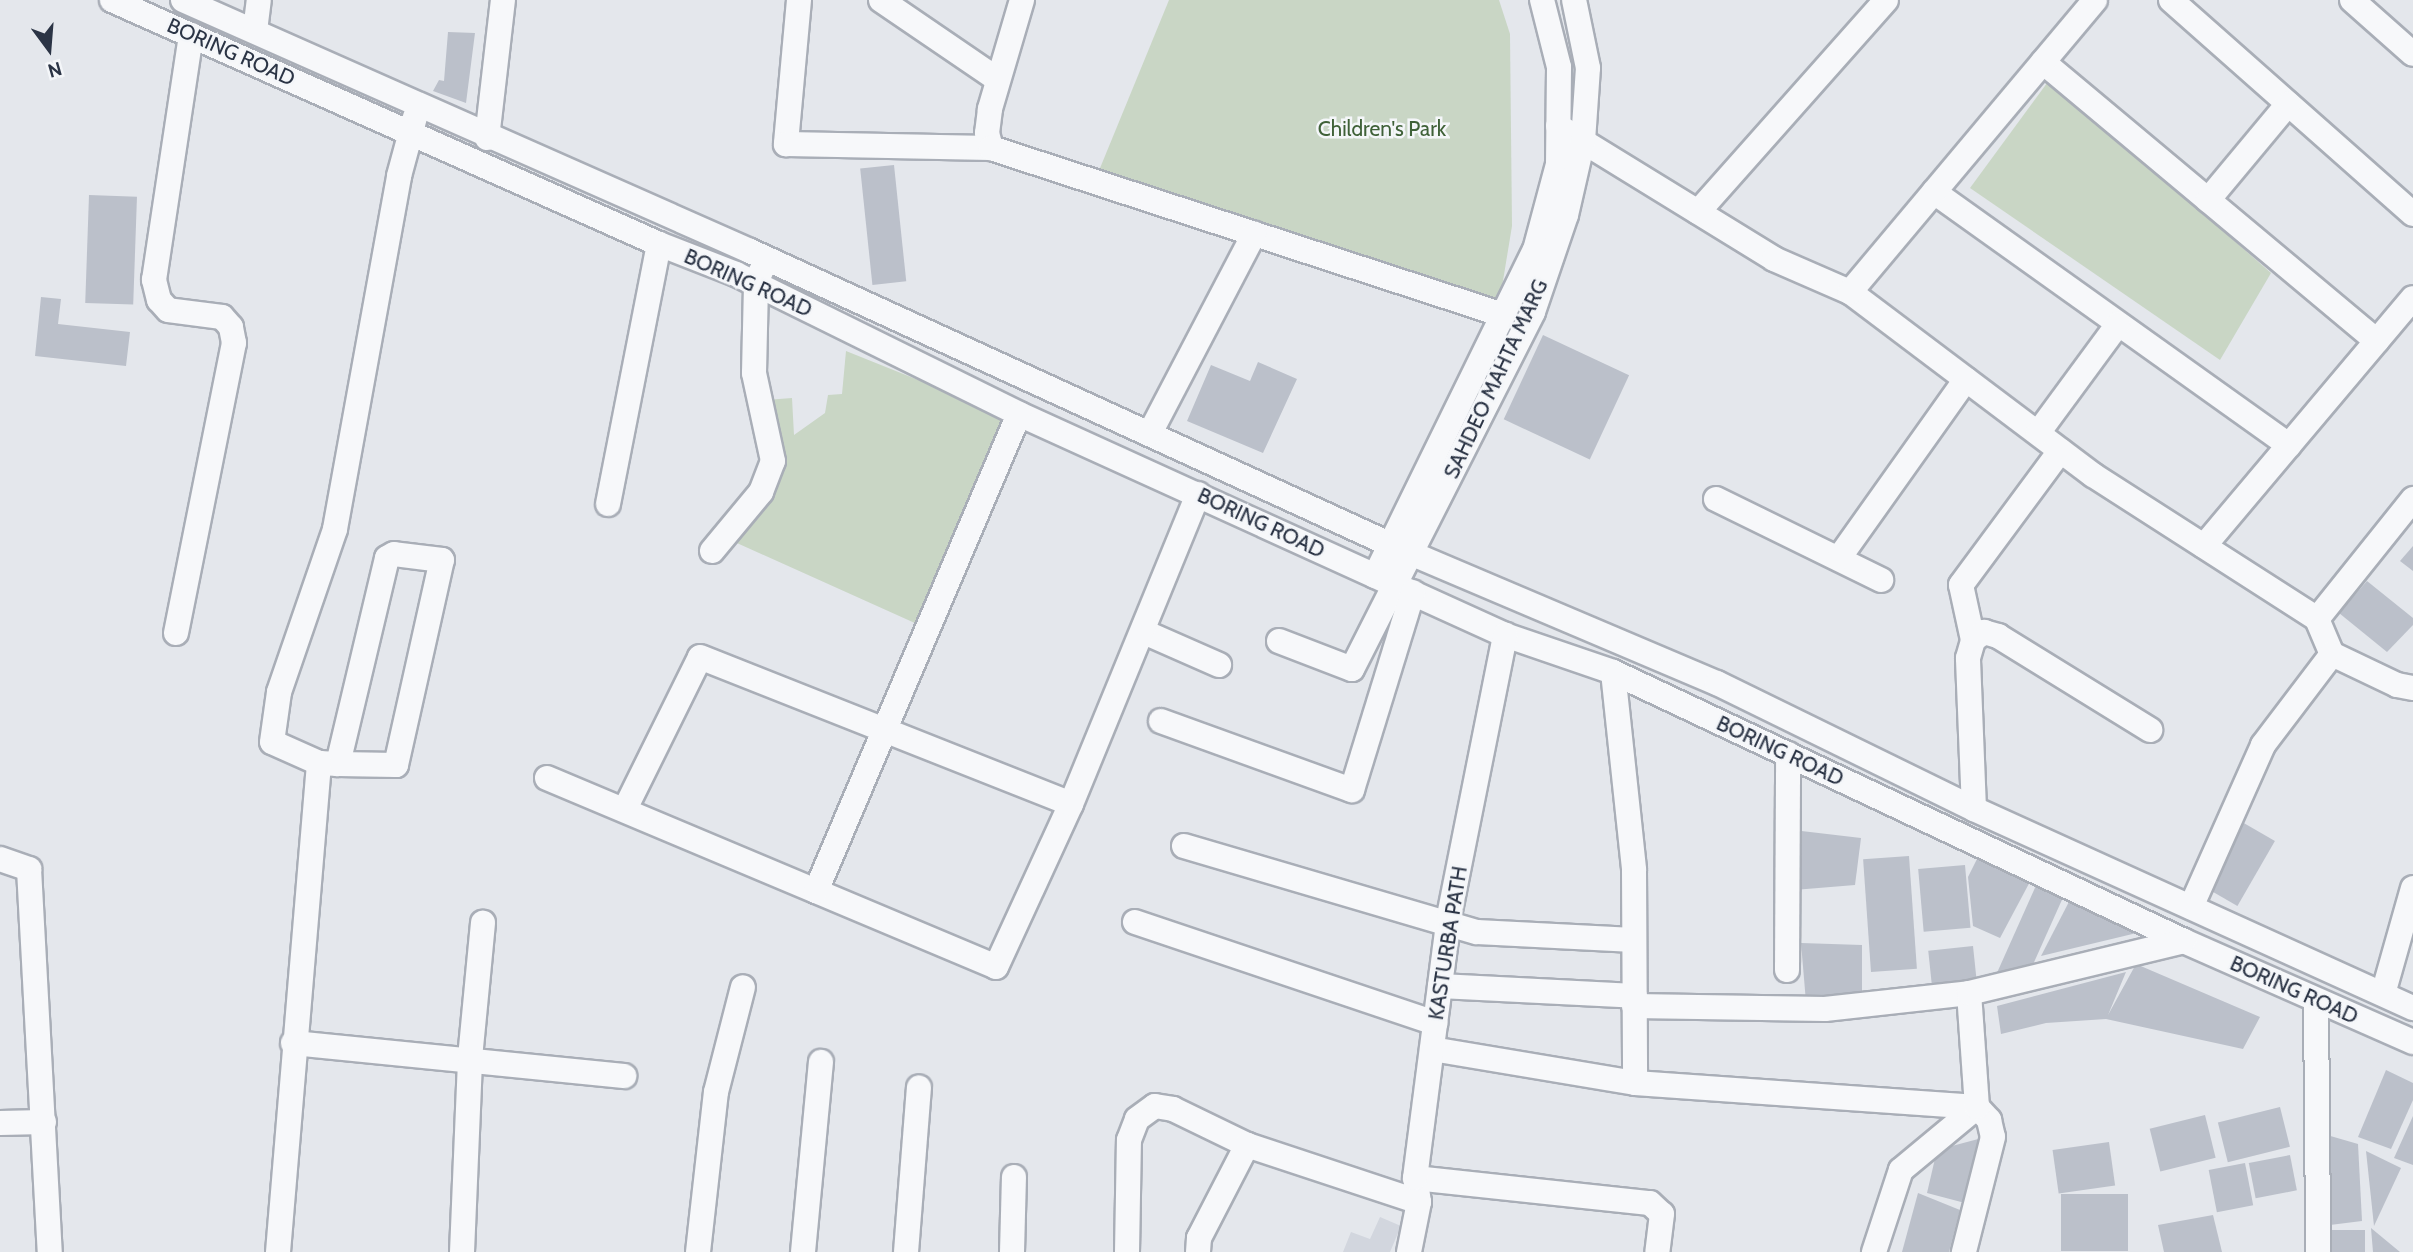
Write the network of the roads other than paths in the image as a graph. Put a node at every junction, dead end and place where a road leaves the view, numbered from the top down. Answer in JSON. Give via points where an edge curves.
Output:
{"nodes":[{"id":1,"x":112,"y":0,"type":"edge"},
{"id":2,"x":183,"y":0,"type":"edge"},
{"id":3,"x":259,"y":0,"type":"edge"},
{"id":4,"x":503,"y":0,"type":"edge"},
{"id":5,"x":799,"y":0,"type":"edge"},
{"id":6,"x":881,"y":0,"type":"edge"},
{"id":7,"x":1022,"y":0,"type":"edge"},
{"id":8,"x":1542,"y":0,"type":"edge"},
{"id":9,"x":1574,"y":0,"type":"edge"},
{"id":10,"x":1886,"y":0,"type":"edge"},
{"id":11,"x":2095,"y":0,"type":"edge"},
{"id":12,"x":2171,"y":0,"type":"edge"},
{"id":13,"x":2352,"y":0,"type":"edge"},
{"id":14,"x":255,"y":31,"type":"junction"},
{"id":15,"x":191,"y":35,"type":"junction"},
{"id":16,"x":2413,"y":54,"type":"edge"},
{"id":17,"x":2043,"y":62,"type":"junction"},
{"id":18,"x":997,"y":79,"type":"junction"},
{"id":19,"x":416,"y":104,"type":"junction"},
{"id":20,"x":2288,"y":104,"type":"junction"},
{"id":21,"x":1558,"y":126,"type":"junction"},
{"id":22,"x":412,"y":130,"type":"junction"},
{"id":23,"x":487,"y":138,"type":"junction"},
{"id":24,"x":1583,"y":141,"type":"junction"},
{"id":25,"x":991,"y":148,"type":"junction"},
{"id":26,"x":1934,"y":192,"type":"junction"},
{"id":27,"x":2208,"y":200,"type":"junction"},
{"id":28,"x":1698,"y":212,"type":"junction"},
{"id":29,"x":2413,"y":214,"type":"edge"},
{"id":30,"x":1254,"y":234,"type":"junction"},
{"id":31,"x":659,"y":244,"type":"junction"},
{"id":32,"x":765,"y":258,"type":"junction"},
{"id":33,"x":756,"y":283,"type":"junction"},
{"id":34,"x":1850,"y":292,"type":"junction"},
{"id":35,"x":2413,"y":298,"type":"edge"},
{"id":36,"x":1503,"y":315,"type":"junction"},
{"id":37,"x":2118,"y":324,"type":"junction"},
{"id":38,"x":2377,"y":341,"type":"junction"},
{"id":39,"x":1966,"y":379,"type":"junction"},
{"id":40,"x":1018,"y":414,"type":"junction"},
{"id":41,"x":1150,"y":433,"type":"junction"},
{"id":42,"x":2038,"y":433,"type":"junction"},
{"id":43,"x":2289,"y":445,"type":"junction"},
{"id":44,"x":2060,"y":450,"type":"junction"},
{"id":45,"x":1198,"y":494,"type":"junction"},
{"id":46,"x":1716,"y":499,"type":"dead end"},
{"id":47,"x":2413,"y":499,"type":"edge"},
{"id":48,"x":608,"y":504,"type":"dead end"},
{"id":49,"x":1389,"y":544,"type":"junction"},
{"id":50,"x":2204,"y":546,"type":"junction"},
{"id":51,"x":712,"y":551,"type":"dead end"},
{"id":52,"x":1413,"y":553,"type":"junction"},
{"id":53,"x":1839,"y":558,"type":"junction"},
{"id":54,"x":1881,"y":580,"type":"dead end"},
{"id":55,"x":1394,"y":584,"type":"junction"},
{"id":56,"x":2317,"y":619,"type":"junction"},
{"id":57,"x":1144,"y":632,"type":"junction"},
{"id":58,"x":176,"y":633,"type":"dead end"},
{"id":59,"x":1505,"y":635,"type":"junction"},
{"id":60,"x":1973,"y":639,"type":"junction"},
{"id":61,"x":1279,"y":641,"type":"dead end"},
{"id":62,"x":2332,"y":654,"type":"junction"},
{"id":63,"x":1219,"y":665,"type":"dead end"},
{"id":64,"x":1613,"y":672,"type":"junction"},
{"id":65,"x":2413,"y":688,"type":"edge"},
{"id":66,"x":1161,"y":721,"type":"dead end"},
{"id":67,"x":882,"y":729,"type":"junction"},
{"id":68,"x":2150,"y":730,"type":"dead end"},
{"id":69,"x":1788,"y":754,"type":"junction"},
{"id":70,"x":329,"y":763,"type":"junction"},
{"id":71,"x":547,"y":778,"type":"dead end"},
{"id":72,"x":1071,"y":804,"type":"junction"},
{"id":73,"x":625,"y":809,"type":"junction"},
{"id":74,"x":1975,"y":809,"type":"junction"},
{"id":75,"x":1184,"y":846,"type":"dead end"},
{"id":76,"x":0,"y":859,"type":"edge"},
{"id":77,"x":2413,"y":888,"type":"edge"},
{"id":78,"x":816,"y":891,"type":"junction"},
{"id":79,"x":2191,"y":907,"type":"junction"},
{"id":80,"x":1135,"y":922,"type":"dead end"},
{"id":81,"x":483,"y":923,"type":"dead end"},
{"id":82,"x":1448,"y":924,"type":"junction"},
{"id":83,"x":1634,"y":940,"type":"junction"},
{"id":84,"x":2184,"y":941,"type":"junction"},
{"id":85,"x":1787,"y":970,"type":"dead end"},
{"id":86,"x":1440,"y":986,"type":"junction"},
{"id":87,"x":743,"y":987,"type":"dead end"},
{"id":88,"x":1969,"y":993,"type":"junction"},
{"id":89,"x":2383,"y":995,"type":"junction"},
{"id":90,"x":1634,"y":1001,"type":"junction"},
{"id":91,"x":2316,"y":1001,"type":"junction"},
{"id":92,"x":2413,"y":1008,"type":"edge"},
{"id":93,"x":1435,"y":1023,"type":"junction"},
{"id":94,"x":2413,"y":1042,"type":"edge"},
{"id":95,"x":293,"y":1043,"type":"junction"},
{"id":96,"x":1432,"y":1049,"type":"junction"},
{"id":97,"x":470,"y":1058,"type":"junction"},
{"id":98,"x":821,"y":1062,"type":"dead end"},
{"id":99,"x":624,"y":1076,"type":"dead end"},
{"id":100,"x":1635,"y":1083,"type":"junction"},
{"id":101,"x":919,"y":1088,"type":"dead end"},
{"id":102,"x":1977,"y":1107,"type":"junction"},
{"id":103,"x":44,"y":1122,"type":"junction"},
{"id":104,"x":0,"y":1124,"type":"edge"},
{"id":105,"x":1247,"y":1145,"type":"junction"},
{"id":106,"x":1014,"y":1177,"type":"dead end"},
{"id":107,"x":1417,"y":1190,"type":"junction"},
{"id":108,"x":50,"y":1252,"type":"edge"},
{"id":109,"x":278,"y":1252,"type":"edge"},
{"id":110,"x":461,"y":1252,"type":"edge"},
{"id":111,"x":698,"y":1252,"type":"edge"},
{"id":112,"x":803,"y":1252,"type":"edge"},
{"id":113,"x":905,"y":1252,"type":"edge"},
{"id":114,"x":1012,"y":1252,"type":"edge"},
{"id":115,"x":1127,"y":1252,"type":"edge"},
{"id":116,"x":1198,"y":1252,"type":"edge"},
{"id":117,"x":1409,"y":1252,"type":"edge"},
{"id":118,"x":1657,"y":1252,"type":"edge"},
{"id":119,"x":1874,"y":1252,"type":"edge"},
{"id":120,"x":1964,"y":1252,"type":"edge"},
{"id":121,"x":2318,"y":1252,"type":"edge"}],
"edges":[{"from":1,"to":15,"type":"street","name":"BORING ROAD"},
{"from":2,"to":14,"type":"street"},
{"from":3,"to":14,"type":"street"},
{"from":4,"to":23,"type":"street"},
{"from":5,"to":25,"type":"street","via":[[786,144]]},
{"from":6,"to":18,"type":"street"},
{"from":7,"to":18,"type":"street"},
{"from":8,"to":21,"type":"street","name":"SAHDEO MAHTA MARG","via":[[1559,67]]},
{"from":9,"to":24,"type":"street","name":"SAHDEO MAHTA MARG","via":[[1588,68]]},
{"from":10,"to":28,"type":"street"},
{"from":11,"to":17,"type":"street"},
{"from":12,"to":20,"type":"street"},
{"from":13,"to":16,"type":"street"},
{"from":14,"to":19,"type":"street"},
{"from":15,"to":22,"type":"street","name":"BORING ROAD"},
{"from":15,"to":58,"type":"street","via":[[154,280],[159,300],[168,310],[222,317],[231,327],[234,343]]},
{"from":17,"to":26,"type":"street"},
{"from":17,"to":27,"type":"street"},
{"from":18,"to":25,"type":"street","via":[[987,133]]},
{"from":19,"to":22,"type":"street"},
{"from":19,"to":23,"type":"street"},
{"from":20,"to":27,"type":"street"},
{"from":20,"to":29,"type":"street"},
{"from":21,"to":24,"type":"street"},
{"from":21,"to":36,"type":"street","name":"SAHDEO MAHTA MARG","via":[[1558,164],[1535,250]]},
{"from":22,"to":31,"type":"street","name":"BORING ROAD"},
{"from":22,"to":70,"type":"street","via":[[399,176],[335,529],[277,704],[272,742]]},
{"from":23,"to":32,"type":"street"},
{"from":24,"to":28,"type":"street"},
{"from":24,"to":52,"type":"street","name":"SAHDEO MAHTA MARG","via":[[1566,215],[1533,312]]},
{"from":25,"to":30,"type":"street"},
{"from":26,"to":34,"type":"street"},
{"from":26,"to":37,"type":"street"},
{"from":27,"to":38,"type":"street"},
{"from":28,"to":34,"type":"street","via":[[1774,259]]},
{"from":30,"to":36,"type":"street"},
{"from":30,"to":41,"type":"street"},
{"from":31,"to":33,"type":"street","name":"BORING ROAD"},
{"from":31,"to":48,"type":"street"},
{"from":32,"to":33,"type":"street"},
{"from":32,"to":41,"type":"street"},
{"from":33,"to":40,"type":"street","name":"BORING ROAD"},
{"from":33,"to":51,"type":"street","via":[[754,373],[773,461],[761,492]]},
{"from":34,"to":39,"type":"street"},
{"from":35,"to":38,"type":"street"},
{"from":36,"to":49,"type":"street","name":"SAHDEO MAHTA MARG"},
{"from":37,"to":42,"type":"street"},
{"from":37,"to":43,"type":"street"},
{"from":38,"to":43,"type":"street"},
{"from":39,"to":42,"type":"street"},
{"from":39,"to":53,"type":"street"},
{"from":40,"to":45,"type":"street","name":"BORING ROAD"},
{"from":40,"to":67,"type":"street"},
{"from":41,"to":49,"type":"street"},
{"from":42,"to":44,"type":"street"},
{"from":43,"to":50,"type":"street"},
{"from":44,"to":50,"type":"street"},
{"from":44,"to":60,"type":"street","via":[[1961,585]]},
{"from":45,"to":55,"type":"street","name":"BORING ROAD"},
{"from":45,"to":57,"type":"street"},
{"from":46,"to":53,"type":"street"},
{"from":47,"to":56,"type":"street"},
{"from":49,"to":52,"type":"street"},
{"from":49,"to":55,"type":"street","name":"SAHDEO MAHTA MARG"},
{"from":50,"to":56,"type":"street"},
{"from":52,"to":55,"type":"street","name":"SAHDEO MAHTA MARG"},
{"from":52,"to":74,"type":"street","via":[[1717,683]]},
{"from":53,"to":54,"type":"street"},
{"from":55,"to":59,"type":"street","name":"BORING ROAD"},
{"from":55,"to":61,"type":"street","via":[[1352,669]]},
{"from":55,"to":66,"type":"street","via":[[1353,790]]},
{"from":56,"to":62,"type":"street"},
{"from":57,"to":63,"type":"street"},
{"from":57,"to":72,"type":"street"},
{"from":59,"to":64,"type":"street","name":"BORING ROAD"},
{"from":59,"to":82,"type":"street","name":"KASTURBA PATH"},
{"from":60,"to":68,"type":"street","via":[[1984,632],[1998,636]]},
{"from":60,"to":74,"type":"street","via":[[1968,657]]},
{"from":62,"to":65,"type":"street"},
{"from":62,"to":79,"type":"street","via":[[2263,745]]},
{"from":64,"to":69,"type":"street","name":"BORING ROAD"},
{"from":64,"to":83,"type":"street","via":[[1634,870]]},
{"from":67,"to":72,"type":"street"},
{"from":67,"to":73,"type":"street","via":[[700,657]]},
{"from":67,"to":78,"type":"street"},
{"from":69,"to":84,"type":"street","name":"BORING ROAD"},
{"from":69,"to":85,"type":"street"},
{"from":70,"to":70,"type":"street","via":[[396,765],[442,560],[394,554],[387,558]]},
{"from":70,"to":95,"type":"street"},
{"from":71,"to":73,"type":"street"},
{"from":72,"to":78,"type":"street","via":[[996,967]]},
{"from":73,"to":78,"type":"street"},
{"from":74,"to":79,"type":"street"},
{"from":75,"to":82,"type":"street"},
{"from":76,"to":103,"type":"street","via":[[29,869]]},
{"from":77,"to":89,"type":"street"},
{"from":79,"to":89,"type":"street"},
{"from":80,"to":93,"type":"street"},
{"from":81,"to":97,"type":"street"},
{"from":82,"to":83,"type":"street","via":[[1489,934]]},
{"from":82,"to":86,"type":"street","name":"KASTURBA PATH"},
{"from":83,"to":90,"type":"street"},
{"from":84,"to":88,"type":"street"},
{"from":84,"to":91,"type":"street","name":"BORING ROAD"},
{"from":86,"to":90,"type":"street"},
{"from":86,"to":93,"type":"street","name":"KASTURBA PATH"},
{"from":87,"to":111,"type":"street","via":[[716,1092]]},
{"from":88,"to":90,"type":"street","via":[[1825,1009]]},
{"from":88,"to":102,"type":"street"},
{"from":89,"to":92,"type":"street"},
{"from":90,"to":100,"type":"street"},
{"from":91,"to":94,"type":"street","name":"BORING ROAD"},
{"from":91,"to":121,"type":"street"},
{"from":93,"to":96,"type":"street","name":"KASTURBA PATH"},
{"from":95,"to":97,"type":"street"},
{"from":95,"to":109,"type":"street"},
{"from":96,"to":100,"type":"street"},
{"from":96,"to":107,"type":"street","name":"KASTURBA PATH"},
{"from":97,"to":99,"type":"street"},
{"from":97,"to":110,"type":"street"},
{"from":98,"to":112,"type":"street"},
{"from":100,"to":102,"type":"street"},
{"from":101,"to":113,"type":"street"},
{"from":102,"to":119,"type":"street","via":[[1901,1170]]},
{"from":102,"to":120,"type":"street","via":[[1992,1126],[1993,1137]]},
{"from":103,"to":104,"type":"street"},
{"from":103,"to":108,"type":"street"},
{"from":105,"to":107,"type":"street"},
{"from":105,"to":115,"type":"street","via":[[1163,1105],[1137,1119],[1126,1167]]},
{"from":105,"to":116,"type":"street","via":[[1199,1238]]},
{"from":106,"to":114,"type":"street"},
{"from":107,"to":117,"type":"street","name":"KASTURBA PATH"},
{"from":107,"to":118,"type":"street","via":[[1650,1203],[1662,1214]]}]}
